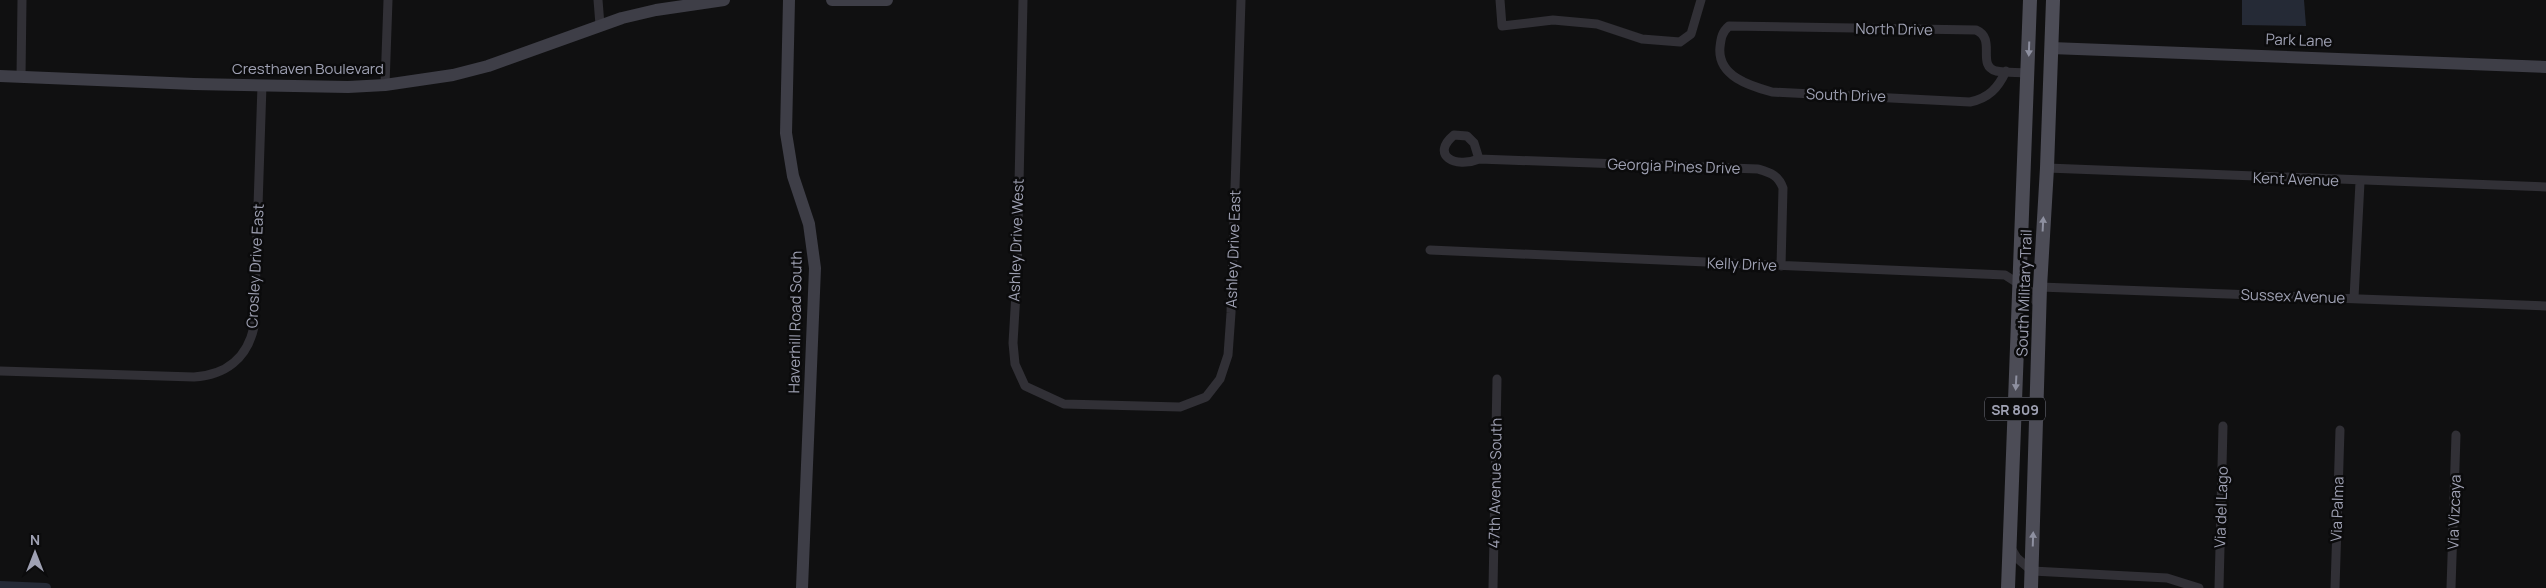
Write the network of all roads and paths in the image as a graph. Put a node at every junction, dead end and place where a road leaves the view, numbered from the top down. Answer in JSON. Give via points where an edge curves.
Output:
{"nodes":[{"id":1,"x":22,"y":0,"type":"edge"},
{"id":2,"x":388,"y":0,"type":"edge"},
{"id":3,"x":598,"y":0,"type":"edge"},
{"id":4,"x":724,"y":0,"type":"edge"},
{"id":5,"x":789,"y":0,"type":"edge"},
{"id":6,"x":832,"y":0,"type":"edge"},
{"id":7,"x":887,"y":0,"type":"edge"},
{"id":8,"x":1023,"y":0,"type":"edge"},
{"id":9,"x":1241,"y":0,"type":"edge"},
{"id":10,"x":1500,"y":0,"type":"edge"},
{"id":11,"x":1701,"y":0,"type":"edge"},
{"id":12,"x":2030,"y":0,"type":"edge"},
{"id":13,"x":2052,"y":0,"type":"edge"},
{"id":14,"x":600,"y":25,"type":"junction"},
{"id":15,"x":1729,"y":26,"type":"joint"},
{"id":16,"x":2051,"y":48,"type":"junction"},
{"id":17,"x":2546,"y":66,"type":"edge"},
{"id":18,"x":2006,"y":71,"type":"junction"},
{"id":19,"x":2028,"y":73,"type":"junction"},
{"id":20,"x":0,"y":76,"type":"edge"},
{"id":21,"x":21,"y":77,"type":"junction"},
{"id":22,"x":262,"y":85,"type":"junction"},
{"id":23,"x":385,"y":85,"type":"junction"},
{"id":24,"x":1479,"y":159,"type":"dead end"},
{"id":25,"x":2047,"y":168,"type":"junction"},
{"id":26,"x":2360,"y":182,"type":"junction"},
{"id":27,"x":2546,"y":187,"type":"edge"},
{"id":28,"x":2022,"y":230,"type":"junction"},
{"id":29,"x":1430,"y":250,"type":"dead end"},
{"id":30,"x":2042,"y":250,"type":"junction"},
{"id":31,"x":1781,"y":266,"type":"junction"},
{"id":32,"x":2020,"y":283,"type":"junction"},
{"id":33,"x":2040,"y":287,"type":"junction"},
{"id":34,"x":2354,"y":298,"type":"junction"},
{"id":35,"x":2546,"y":306,"type":"edge"},
{"id":36,"x":2040,"y":308,"type":"junction"},
{"id":37,"x":0,"y":371,"type":"edge"},
{"id":38,"x":1497,"y":379,"type":"dead end"},
{"id":39,"x":1112,"y":407,"type":"joint"},
{"id":40,"x":2223,"y":426,"type":"dead end"},
{"id":41,"x":2340,"y":430,"type":"dead end"},
{"id":42,"x":2456,"y":435,"type":"dead end"},
{"id":43,"x":2009,"y":543,"type":"junction"},
{"id":44,"x":2032,"y":571,"type":"junction"},
{"id":45,"x":802,"y":588,"type":"edge"},
{"id":46,"x":1493,"y":588,"type":"edge"},
{"id":47,"x":2008,"y":588,"type":"edge"},
{"id":48,"x":2031,"y":588,"type":"edge"},
{"id":49,"x":2199,"y":588,"type":"edge"},
{"id":50,"x":2218,"y":588,"type":"edge"},
{"id":51,"x":2335,"y":588,"type":"edge"},
{"id":52,"x":2451,"y":588,"type":"edge"}],
"edges":[{"from":1,"to":21,"type":"street"},
{"from":2,"to":23,"type":"street"},
{"from":3,"to":14,"type":"street"},
{"from":4,"to":14,"type":"street","name":"Cresthaven Boulevard","via":[[656,10]]},
{"from":5,"to":45,"type":"street","name":"Haverhill Road South","via":[[786,133],[794,176],[809,224],[816,268]]},
{"from":6,"to":7,"type":"street"},
{"from":8,"to":39,"type":"street","name":"Ashley Drive West","via":[[1015,364],[1025,386],[1052,400],[1064,404]]},
{"from":9,"to":39,"type":"street","name":"Ashley Drive East","via":[[1228,355],[1220,379],[1206,397],[1180,407]]},
{"from":10,"to":11,"type":"street","via":[[1502,26],[1553,20],[1597,24],[1642,39],[1680,42],[1691,34]]},
{"from":12,"to":19,"type":"main road","name":"South Military Trail","number":"SR 809","one_way":true},
{"from":13,"to":16,"type":"main road","name":"South Military Trail","number":"SR 809"},
{"from":14,"to":23,"type":"street","name":"Cresthaven Boulevard","via":[[488,66],[453,75]]},
{"from":15,"to":18,"type":"street","name":"North Drive","via":[[1976,30],[1986,39],[1986,62],[1990,68]]},
{"from":15,"to":18,"type":"street","name":"South Drive","via":[[1722,37],[1720,52],[1723,65],[1734,77],[1772,92],[1970,102],[1990,94]]},
{"from":16,"to":17,"type":"street","name":"Park Lane"},
{"from":16,"to":25,"type":"main road","name":"South Military Trail","number":"SR 809"},
{"from":18,"to":19,"type":"street","name":"North Drive"},
{"from":19,"to":28,"type":"main road","name":"South Military Trail","number":"SR 809"},
{"from":20,"to":21,"type":"street","name":"Cresthaven Boulevard"},
{"from":21,"to":22,"type":"street","name":"Cresthaven Boulevard"},
{"from":22,"to":23,"type":"street","name":"Cresthaven Boulevard"},
{"from":22,"to":37,"type":"street","name":"Crosley Drive East","via":[[254,327],[243,354],[222,371],[201,377]]},
{"from":24,"to":31,"type":"street","name":"Georgia Pines Drive","via":[[1758,169],[1772,173],[1780,179],[1783,188]]},
{"from":25,"to":26,"type":"street","name":"Kent Avenue"},
{"from":30,"to":25,"type":"main road","name":"South Military Trail","number":"SR 809","one_way":true},
{"from":26,"to":27,"type":"street","name":"Kent Avenue"},
{"from":26,"to":34,"type":"street"},
{"from":28,"to":30,"type":"main road","via":[[2034,248]]},
{"from":28,"to":32,"type":"main road","name":"South Military Trail","number":"SR 809"},
{"from":29,"to":31,"type":"street","name":"Kelly Drive"},
{"from":30,"to":33,"type":"main road","name":"South Military Trail","number":"SR 809"},
{"from":31,"to":32,"type":"street","name":"Kelly Drive","via":[[2005,275]]},
{"from":32,"to":36,"type":"street","name":"Kelly Drive","via":[[2030,291]]},
{"from":32,"to":43,"type":"main road","name":"South Military Trail","number":"SR 809","one_way":true},
{"from":33,"to":34,"type":"street","name":"Sussex Avenue"},
{"from":33,"to":36,"type":"main road","name":"South Military Trail","number":"SR 809"},
{"from":34,"to":35,"type":"street","name":"Sussex Avenue"},
{"from":44,"to":36,"type":"main road","name":"South Military Trail","number":"SR 809","one_way":true},
{"from":38,"to":46,"type":"street","name":"47th Avenue South"},
{"from":40,"to":50,"type":"street","name":"Via del Lago"},
{"from":41,"to":51,"type":"street","name":"Via Palma"},
{"from":42,"to":52,"type":"street","name":"Via Vizcaya"},
{"from":43,"to":44,"type":"street","via":[[2017,558]]},
{"from":43,"to":47,"type":"main road","name":"South Military Trail","number":"SR 809"},
{"from":44,"to":48,"type":"main road","name":"South Military Trail","number":"SR 809"},
{"from":44,"to":49,"type":"street","via":[[2166,578]]}]}
